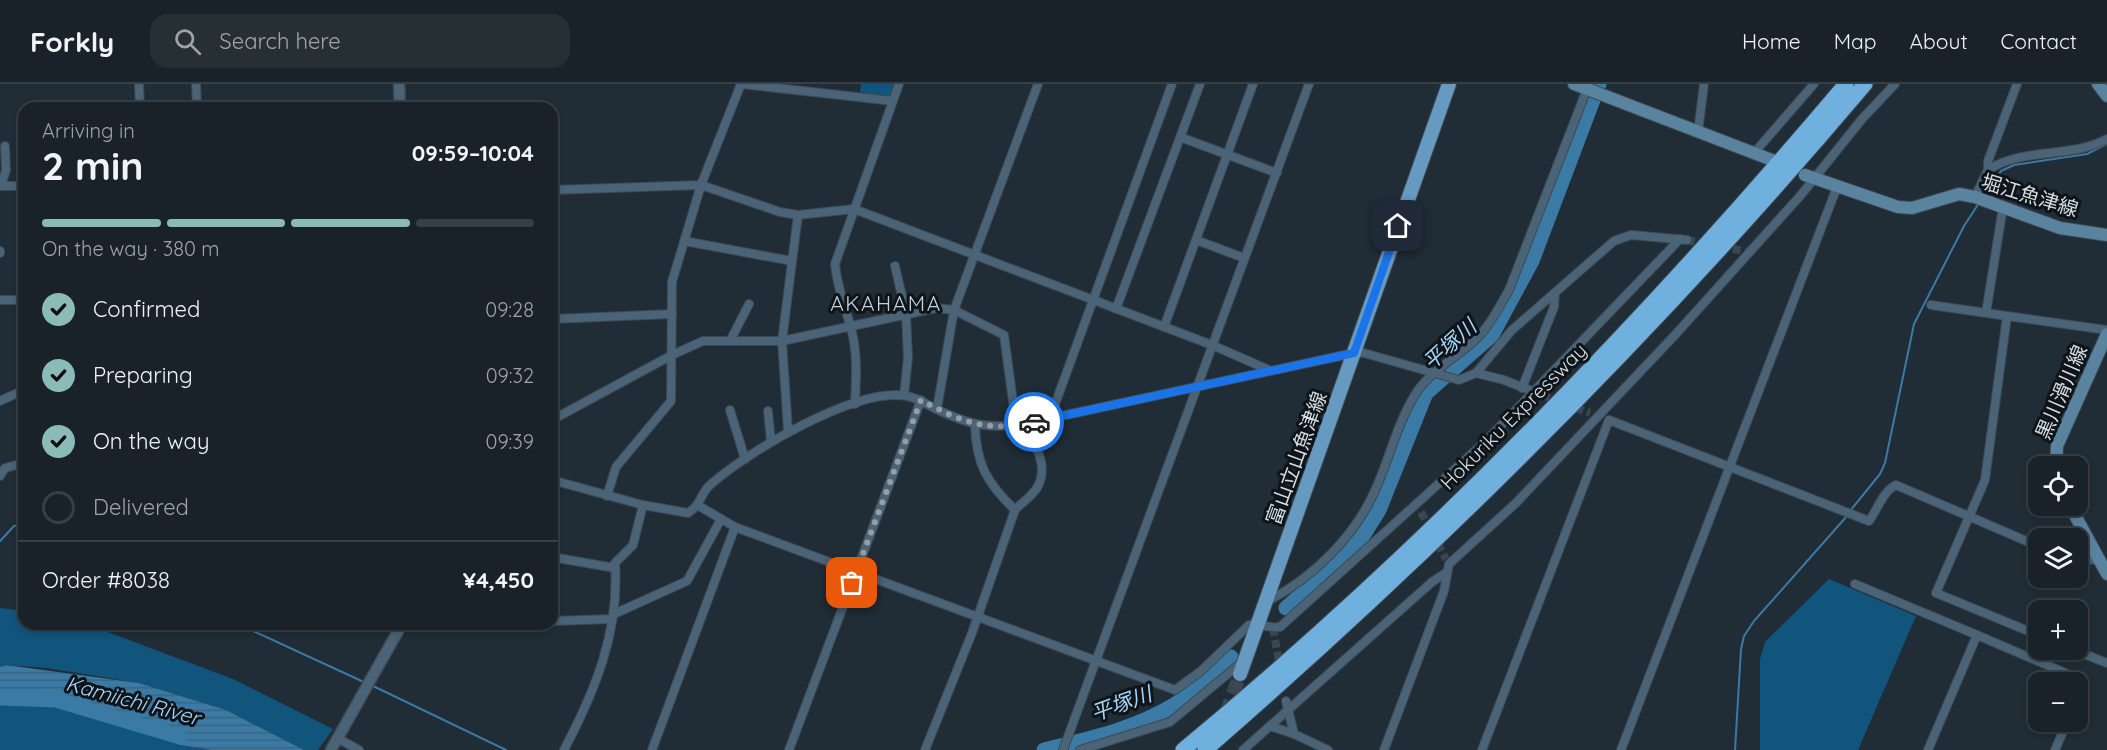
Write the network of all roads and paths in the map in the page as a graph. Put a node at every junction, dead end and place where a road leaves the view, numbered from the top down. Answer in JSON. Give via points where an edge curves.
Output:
{"nodes":[{"id":1,"x":139,"y":84,"type":"edge"},
{"id":2,"x":196,"y":84,"type":"edge"},
{"id":3,"x":399,"y":84,"type":"edge"},
{"id":4,"x":741,"y":84,"type":"edge"},
{"id":5,"x":899,"y":84,"type":"edge"},
{"id":6,"x":1038,"y":84,"type":"edge"},
{"id":7,"x":1172,"y":84,"type":"edge"},
{"id":8,"x":1200,"y":84,"type":"edge"},
{"id":9,"x":1253,"y":84,"type":"edge"},
{"id":10,"x":1310,"y":84,"type":"edge"},
{"id":11,"x":1449,"y":84,"type":"edge"},
{"id":12,"x":1574,"y":84,"type":"edge"},
{"id":13,"x":1704,"y":84,"type":"edge"},
{"id":14,"x":1814,"y":84,"type":"edge"},
{"id":15,"x":1846,"y":84,"type":"edge"},
{"id":16,"x":1865,"y":84,"type":"edge"},
{"id":17,"x":1895,"y":84,"type":"edge"},
{"id":18,"x":2017,"y":84,"type":"edge"},
{"id":19,"x":2098,"y":84,"type":"edge"},
{"id":20,"x":1588,"y":86,"type":"edge"},
{"id":21,"x":2107,"y":96,"type":"edge"},
{"id":22,"x":893,"y":101,"type":"junction"},
{"id":23,"x":140,"y":102,"type":"edge"},
{"id":24,"x":197,"y":102,"type":"edge"},
{"id":25,"x":400,"y":102,"type":"edge"},
{"id":26,"x":1698,"y":132,"type":"junction"},
{"id":27,"x":1180,"y":136,"type":"junction"},
{"id":28,"x":2107,"y":139,"type":"edge"},
{"id":29,"x":5,"y":146,"type":"dead end"},
{"id":30,"x":1754,"y":153,"type":"junction"},
{"id":31,"x":1227,"y":154,"type":"junction"},
{"id":32,"x":1772,"y":160,"type":"dead end"},
{"id":33,"x":1988,"y":170,"type":"junction"},
{"id":34,"x":1277,"y":172,"type":"junction"},
{"id":35,"x":1810,"y":177,"type":"junction"},
{"id":36,"x":0,"y":186,"type":"edge"},
{"id":37,"x":18,"y":186,"type":"edge"},
{"id":38,"x":701,"y":186,"type":"junction"},
{"id":39,"x":1837,"y":187,"type":"junction"},
{"id":40,"x":558,"y":190,"type":"edge"},
{"id":41,"x":1975,"y":197,"type":"junction"},
{"id":42,"x":2003,"y":207,"type":"junction"},
{"id":43,"x":854,"y":209,"type":"junction"},
{"id":44,"x":798,"y":215,"type":"junction"},
{"id":45,"x":2107,"y":235,"type":"edge"},
{"id":46,"x":1196,"y":240,"type":"junction"},
{"id":47,"x":684,"y":241,"type":"junction"},
{"id":48,"x":974,"y":257,"type":"junction"},
{"id":49,"x":1244,"y":258,"type":"junction"},
{"id":50,"x":792,"y":261,"type":"junction"},
{"id":51,"x":895,"y":266,"type":"dead end"},
{"id":52,"x":1555,"y":293,"type":"junction"},
{"id":53,"x":0,"y":300,"type":"edge"},
{"id":54,"x":18,"y":300,"type":"edge"},
{"id":55,"x":1091,"y":300,"type":"junction"},
{"id":56,"x":748,"y":303,"type":"dead end"},
{"id":57,"x":1931,"y":305,"type":"dead end"},
{"id":58,"x":1116,"y":309,"type":"junction"},
{"id":59,"x":954,"y":310,"type":"junction"},
{"id":60,"x":1986,"y":313,"type":"junction"},
{"id":61,"x":672,"y":314,"type":"junction"},
{"id":62,"x":906,"y":314,"type":"junction"},
{"id":63,"x":2007,"y":316,"type":"junction"},
{"id":64,"x":558,"y":319,"type":"edge"},
{"id":65,"x":851,"y":327,"type":"junction"},
{"id":66,"x":1164,"y":327,"type":"junction"},
{"id":67,"x":2107,"y":332,"type":"edge"},
{"id":68,"x":730,"y":341,"type":"junction"},
{"id":69,"x":782,"y":341,"type":"junction"},
{"id":70,"x":1212,"y":345,"type":"junction"},
{"id":71,"x":1354,"y":353,"type":"junction"},
{"id":72,"x":672,"y":355,"type":"junction"},
{"id":73,"x":1269,"y":370,"type":"junction"},
{"id":74,"x":1476,"y":373,"type":"junction"},
{"id":75,"x":1433,"y":374,"type":"junction"},
{"id":76,"x":1199,"y":386,"type":"junction"},
{"id":77,"x":1522,"y":388,"type":"junction"},
{"id":78,"x":18,"y":393,"type":"edge"},
{"id":79,"x":1532,"y":393,"type":"junction"},
{"id":80,"x":904,"y":395,"type":"junction"},
{"id":81,"x":1542,"y":395,"type":"tunnel mouth"},
{"id":82,"x":921,"y":400,"type":"junction"},
{"id":83,"x":0,"y":401,"type":"edge"},
{"id":84,"x":855,"y":404,"type":"junction"},
{"id":85,"x":937,"y":409,"type":"junction"},
{"id":86,"x":730,"y":410,"type":"dead end"},
{"id":87,"x":768,"y":411,"type":"dead end"},
{"id":88,"x":1051,"y":414,"type":"junction"},
{"id":89,"x":1595,"y":415,"type":"junction"},
{"id":90,"x":558,"y":417,"type":"edge"},
{"id":91,"x":1609,"y":420,"type":"junction"},
{"id":92,"x":1024,"y":424,"type":"junction"},
{"id":93,"x":975,"y":425,"type":"junction"},
{"id":94,"x":788,"y":430,"type":"junction"},
{"id":95,"x":771,"y":441,"type":"junction"},
{"id":96,"x":2056,"y":456,"type":"edge"},
{"id":97,"x":745,"y":459,"type":"junction"},
{"id":98,"x":18,"y":465,"type":"edge"},
{"id":99,"x":1729,"y":466,"type":"junction"},
{"id":100,"x":0,"y":476,"type":"edge"},
{"id":101,"x":558,"y":482,"type":"edge"},
{"id":102,"x":607,"y":496,"type":"junction"},
{"id":103,"x":643,"y":506,"type":"junction"},
{"id":104,"x":699,"y":506,"type":"junction"},
{"id":105,"x":1015,"y":510,"type":"junction"},
{"id":106,"x":1968,"y":514,"type":"junction"},
{"id":107,"x":2075,"y":516,"type":"edge"},
{"id":108,"x":720,"y":521,"type":"junction"},
{"id":109,"x":735,"y":527,"type":"junction"},
{"id":110,"x":2028,"y":541,"type":"edge"},
{"id":111,"x":558,"y":558,"type":"edge"},
{"id":112,"x":2088,"y":560,"type":"edge"},
{"id":113,"x":2098,"y":560,"type":"junction"},
{"id":114,"x":1447,"y":565,"type":"junction"},
{"id":115,"x":615,"y":568,"type":"junction"},
{"id":116,"x":857,"y":571,"type":"junction"},
{"id":117,"x":2107,"y":574,"type":"edge"},
{"id":118,"x":1855,"y":584,"type":"dead end"},
{"id":119,"x":1265,"y":603,"type":"junction"},
{"id":120,"x":613,"y":616,"type":"junction"},
{"id":121,"x":978,"y":616,"type":"junction"},
{"id":122,"x":558,"y":621,"type":"edge"},
{"id":123,"x":1257,"y":623,"type":"junction"},
{"id":124,"x":399,"y":630,"type":"edge"},
{"id":125,"x":2028,"y":631,"type":"edge"},
{"id":126,"x":1977,"y":635,"type":"junction"},
{"id":127,"x":2088,"y":656,"type":"edge"},
{"id":128,"x":1246,"y":658,"type":"junction"},
{"id":129,"x":1097,"y":659,"type":"junction"},
{"id":130,"x":2107,"y":663,"type":"edge"},
{"id":131,"x":2063,"y":672,"type":"edge"},
{"id":132,"x":1240,"y":674,"type":"tunnel mouth"},
{"id":133,"x":1287,"y":705,"type":"junction"},
{"id":134,"x":1270,"y":726,"type":"junction"},
{"id":135,"x":2063,"y":732,"type":"edge"},
{"id":136,"x":1294,"y":734,"type":"junction"},
{"id":137,"x":334,"y":743,"type":"edge"},
{"id":138,"x":359,"y":750,"type":"edge"},
{"id":139,"x":564,"y":750,"type":"edge"},
{"id":140,"x":651,"y":750,"type":"edge"},
{"id":141,"x":789,"y":750,"type":"edge"},
{"id":142,"x":925,"y":750,"type":"edge"},
{"id":143,"x":1063,"y":750,"type":"edge"},
{"id":144,"x":1080,"y":750,"type":"edge"},
{"id":145,"x":1183,"y":750,"type":"edge"},
{"id":146,"x":1205,"y":750,"type":"edge"},
{"id":147,"x":1243,"y":750,"type":"edge"},
{"id":148,"x":1328,"y":750,"type":"edge"},
{"id":149,"x":1384,"y":750,"type":"edge"},
{"id":150,"x":1482,"y":750,"type":"edge"},
{"id":151,"x":1621,"y":750,"type":"edge"},
{"id":152,"x":1928,"y":750,"type":"edge"},
{"id":153,"x":2055,"y":750,"type":"edge"}],
"edges":[{"from":1,"to":23,"type":"street"},
{"from":2,"to":24,"type":"street"},
{"from":3,"to":25,"type":"street"},
{"from":4,"to":22,"type":"street"},
{"from":4,"to":38,"type":"street"},
{"from":5,"to":22,"type":"street"},
{"from":6,"to":48,"type":"street"},
{"from":7,"to":55,"type":"street"},
{"from":8,"to":27,"type":"street"},
{"from":9,"to":31,"type":"street"},
{"from":10,"to":34,"type":"street"},
{"from":11,"to":71,"type":"main road","name":"富山立山魚津線"},
{"from":12,"to":20,"type":"main road"},
{"from":13,"to":26,"type":"street"},
{"from":14,"to":30,"type":"street"},
{"from":15,"to":145,"type":"highway","name":"Hokuriku Expressway","via":[[1679,275],[1542,417],[1333,619]]},
{"from":16,"to":146,"type":"highway","name":"Hokuriku Expressway","via":[[1750,217],[1558,422],[1341,631]]},
{"from":17,"to":35,"type":"street"},
{"from":18,"to":33,"type":"street"},
{"from":19,"to":21,"type":"main road"},
{"from":20,"to":26,"type":"main road","via":[[1606,97]]},
{"from":20,"to":75,"type":"street","via":[[1509,290],[1481,334]]},
{"from":22,"to":43,"type":"street"},
{"from":26,"to":30,"type":"main road"},
{"from":27,"to":31,"type":"street"},
{"from":27,"to":58,"type":"street"},
{"from":28,"to":33,"type":"street","via":[[2064,153],[2000,162]]},
{"from":29,"to":36,"type":"street","via":[[6,170]]},
{"from":30,"to":32,"type":"main road"},
{"from":31,"to":34,"type":"street"},
{"from":31,"to":46,"type":"street"},
{"from":33,"to":41,"type":"street"},
{"from":34,"to":49,"type":"street"},
{"from":35,"to":39,"type":"main road","name":"堀江魚津線"},
{"from":35,"to":89,"type":"street","via":[[1683,327]]},
{"from":36,"to":37,"type":"street"},
{"from":38,"to":40,"type":"street"},
{"from":38,"to":44,"type":"street"},
{"from":38,"to":47,"type":"street"},
{"from":39,"to":41,"type":"main road","name":"堀江魚津線","via":[[1898,207],[1912,208],[1959,194]]},
{"from":39,"to":99,"type":"street"},
{"from":41,"to":42,"type":"main road","name":"堀江魚津線"},
{"from":42,"to":45,"type":"main road","name":"堀江魚津線","via":[[2060,228]]},
{"from":42,"to":60,"type":"street"},
{"from":43,"to":44,"type":"street"},
{"from":43,"to":48,"type":"street"},
{"from":43,"to":65,"type":"street","via":[[835,264],[837,287]]},
{"from":44,"to":50,"type":"street"},
{"from":46,"to":49,"type":"street"},
{"from":46,"to":66,"type":"street"},
{"from":47,"to":50,"type":"street"},
{"from":47,"to":61,"type":"street","via":[[672,282]]},
{"from":48,"to":55,"type":"street"},
{"from":48,"to":59,"type":"street"},
{"from":49,"to":70,"type":"street"},
{"from":50,"to":69,"type":"street"},
{"from":51,"to":62,"type":"street"},
{"from":52,"to":74,"type":"street","via":[[1512,330]]},
{"from":52,"to":77,"type":"street","via":[[1554,307]]},
{"from":52,"to":79,"type":"street","via":[[1614,241],[1631,235],[1683,240]]},
{"from":53,"to":54,"type":"street"},
{"from":55,"to":58,"type":"street"},
{"from":55,"to":88,"type":"street"},
{"from":56,"to":68,"type":"street"},
{"from":57,"to":60,"type":"street"},
{"from":58,"to":66,"type":"street"},
{"from":59,"to":62,"type":"street","via":[[936,308]]},
{"from":59,"to":85,"type":"street"},
{"from":59,"to":88,"type":"street","via":[[1004,335],[1014,409],[1019,415]]},
{"from":60,"to":63,"type":"street"},
{"from":61,"to":64,"type":"street"},
{"from":61,"to":72,"type":"street"},
{"from":62,"to":65,"type":"street"},
{"from":62,"to":80,"type":"street","via":[[908,358]]},
{"from":63,"to":67,"type":"street"},
{"from":63,"to":106,"type":"street","via":[[1985,480]]},
{"from":65,"to":69,"type":"street"},
{"from":65,"to":84,"type":"street","via":[[857,360]]},
{"from":66,"to":70,"type":"street"},
{"from":67,"to":96,"type":"main road","name":"黒川滑川線","via":[[2057,446]]},
{"from":68,"to":69,"type":"street"},
{"from":68,"to":72,"type":"street","via":[[703,341]]},
{"from":69,"to":94,"type":"street"},
{"from":70,"to":73,"type":"street"},
{"from":70,"to":76,"type":"street"},
{"from":71,"to":73,"type":"street"},
{"from":71,"to":75,"type":"street"},
{"from":71,"to":119,"type":"main road","name":"富山立山魚津線"},
{"from":72,"to":90,"type":"street"},
{"from":72,"to":102,"type":"street","via":[[671,400],[616,467]]},
{"from":73,"to":76,"type":"street"},
{"from":74,"to":75,"type":"street","via":[[1460,380]]},
{"from":74,"to":77,"type":"street"},
{"from":75,"to":119,"type":"street","via":[[1411,403],[1360,520],[1312,570]]},
{"from":76,"to":88,"type":"street"},
{"from":76,"to":129,"type":"street"},
{"from":77,"to":79,"type":"street"},
{"from":78,"to":83,"type":"street"},
{"from":79,"to":81,"type":"street"},
{"from":79,"to":123,"type":"street","via":[[1419,508],[1280,627]]},
{"from":80,"to":82,"type":"street"},
{"from":80,"to":84,"type":"street"},
{"from":82,"to":85,"type":"street"},
{"from":82,"to":116,"type":"street"},
{"from":84,"to":94,"type":"street"},
{"from":85,"to":93,"type":"street"},
{"from":86,"to":97,"type":"street"},
{"from":87,"to":95,"type":"street"},
{"from":88,"to":92,"type":"street"},
{"from":89,"to":91,"type":"street"},
{"from":89,"to":114,"type":"street","via":[[1516,503]]},
{"from":91,"to":99,"type":"street"},
{"from":91,"to":150,"type":"street"},
{"from":92,"to":93,"type":"street","via":[[994,428]]},
{"from":92,"to":105,"type":"street","via":[[1038,448],[1043,469],[1035,492]]},
{"from":93,"to":105,"type":"street","via":[[976,447],[985,477]]},
{"from":94,"to":95,"type":"street"},
{"from":95,"to":97,"type":"street"},
{"from":97,"to":104,"type":"street","via":[[708,487]]},
{"from":98,"to":100,"type":"street","via":[[5,468]]},
{"from":99,"to":106,"type":"street","via":[[1869,520],[1888,489],[1896,485]]},
{"from":99,"to":151,"type":"street"},
{"from":101,"to":102,"type":"street"},
{"from":102,"to":103,"type":"street"},
{"from":103,"to":104,"type":"street","via":[[688,513]]},
{"from":103,"to":115,"type":"street","via":[[633,545],[615,563]]},
{"from":104,"to":108,"type":"street"},
{"from":105,"to":121,"type":"street"},
{"from":106,"to":110,"type":"street"},
{"from":106,"to":125,"type":"street","via":[[1936,593]]},
{"from":107,"to":113,"type":"main road"},
{"from":108,"to":109,"type":"street"},
{"from":108,"to":120,"type":"street","via":[[687,580]]},
{"from":109,"to":116,"type":"street"},
{"from":109,"to":140,"type":"street"},
{"from":111,"to":115,"type":"street"},
{"from":112,"to":113,"type":"street"},
{"from":113,"to":117,"type":"main road"},
{"from":114,"to":133,"type":"street"},
{"from":114,"to":149,"type":"street","via":[[1444,591]]},
{"from":115,"to":120,"type":"street","via":[[617,599]]},
{"from":116,"to":121,"type":"street"},
{"from":116,"to":141,"type":"street"},
{"from":118,"to":126,"type":"street"},
{"from":119,"to":123,"type":"main road","name":"富山立山魚津線"},
{"from":120,"to":122,"type":"street"},
{"from":120,"to":139,"type":"street","via":[[599,677]]},
{"from":121,"to":129,"type":"street"},
{"from":121,"to":142,"type":"street"},
{"from":123,"to":128,"type":"main road","name":"富山立山魚津線"},
{"from":123,"to":129,"type":"street","via":[[1249,625],[1175,690]]},
{"from":124,"to":137,"type":"street"},
{"from":126,"to":131,"type":"street"},
{"from":126,"to":152,"type":"street"},
{"from":127,"to":130,"type":"street"},
{"from":128,"to":132,"type":"main road","name":"富山立山魚津線"},
{"from":128,"to":144,"type":"street","via":[[1170,722]]},
{"from":129,"to":143,"type":"street"},
{"from":133,"to":134,"type":"street"},
{"from":133,"to":136,"type":"street"},
{"from":134,"to":136,"type":"street"},
{"from":134,"to":147,"type":"street"},
{"from":135,"to":153,"type":"street"},
{"from":136,"to":148,"type":"street"},
{"from":137,"to":138,"type":"street"}]}
